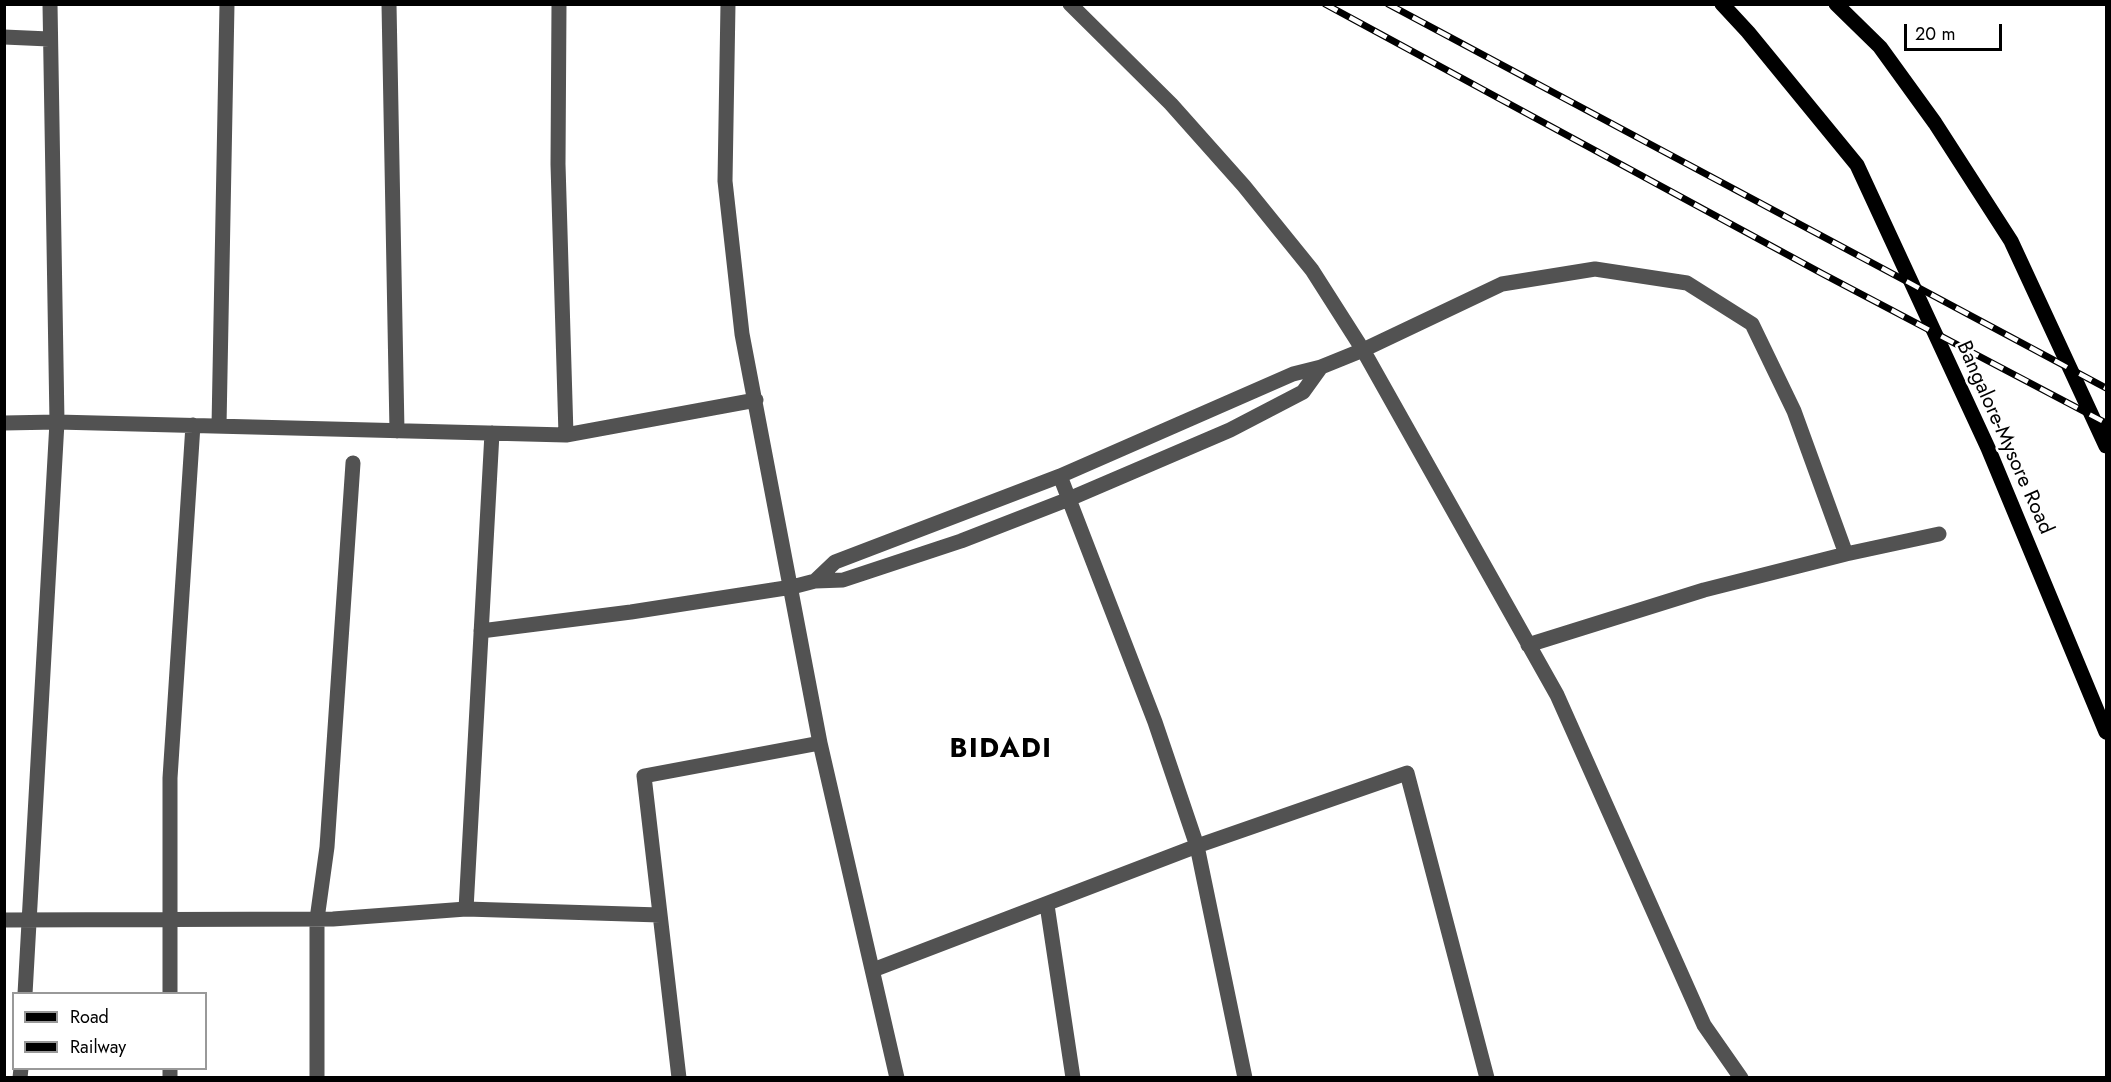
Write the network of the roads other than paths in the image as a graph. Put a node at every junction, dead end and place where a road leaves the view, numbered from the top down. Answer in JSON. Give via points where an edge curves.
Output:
{"nodes":[{"id":1,"x":50,"y":4,"type":"edge"},
{"id":2,"x":227,"y":4,"type":"edge"},
{"id":3,"x":389,"y":4,"type":"edge"},
{"id":4,"x":559,"y":4,"type":"edge"},
{"id":5,"x":728,"y":4,"type":"edge"},
{"id":6,"x":1070,"y":4,"type":"edge"},
{"id":7,"x":1722,"y":4,"type":"edge"},
{"id":8,"x":1836,"y":4,"type":"edge"},
{"id":9,"x":4,"y":37,"type":"edge"},
{"id":10,"x":49,"y":39,"type":"junction"},
{"id":11,"x":1363,"y":350,"type":"junction"},
{"id":12,"x":1321,"y":368,"type":"junction"},
{"id":13,"x":756,"y":400,"type":"junction"},
{"id":14,"x":57,"y":422,"type":"junction"},
{"id":15,"x":4,"y":423,"type":"edge"},
{"id":16,"x":193,"y":425,"type":"junction"},
{"id":17,"x":219,"y":426,"type":"junction"},
{"id":18,"x":397,"y":431,"type":"junction"},
{"id":19,"x":492,"y":433,"type":"junction"},
{"id":20,"x":566,"y":435,"type":"junction"},
{"id":21,"x":2106,"y":446,"type":"edge"},
{"id":22,"x":353,"y":463,"type":"dead end"},
{"id":23,"x":1060,"y":476,"type":"junction"},
{"id":24,"x":1069,"y":500,"type":"junction"},
{"id":25,"x":1939,"y":534,"type":"dead end"},
{"id":26,"x":1846,"y":554,"type":"junction"},
{"id":27,"x":815,"y":581,"type":"junction"},
{"id":28,"x":792,"y":587,"type":"junction"},
{"id":29,"x":481,"y":631,"type":"junction"},
{"id":30,"x":1528,"y":645,"type":"junction"},
{"id":31,"x":2106,"y":732,"type":"edge"},
{"id":32,"x":820,"y":743,"type":"junction"},
{"id":33,"x":1197,"y":846,"type":"junction"},
{"id":34,"x":1047,"y":905,"type":"junction"},
{"id":35,"x":466,"y":909,"type":"junction"},
{"id":36,"x":660,"y":915,"type":"junction"},
{"id":37,"x":317,"y":919,"type":"junction"},
{"id":38,"x":4,"y":920,"type":"edge"},
{"id":39,"x":28,"y":921,"type":"junction"},
{"id":40,"x":170,"y":921,"type":"junction"},
{"id":41,"x":873,"y":970,"type":"junction"},
{"id":42,"x":24,"y":992,"type":"edge"},
{"id":43,"x":170,"y":992,"type":"edge"},
{"id":44,"x":316,"y":1077,"type":"edge"},
{"id":45,"x":679,"y":1077,"type":"edge"},
{"id":46,"x":897,"y":1077,"type":"edge"},
{"id":47,"x":1073,"y":1077,"type":"edge"},
{"id":48,"x":1245,"y":1077,"type":"edge"},
{"id":49,"x":1487,"y":1077,"type":"edge"},
{"id":50,"x":1742,"y":1077,"type":"edge"}],
"edges":[{"from":1,"to":10,"type":"street"},
{"from":2,"to":17,"type":"street"},
{"from":3,"to":18,"type":"street"},
{"from":4,"to":20,"type":"street","via":[[558,164]]},
{"from":5,"to":13,"type":"street","via":[[725,181],[742,334]]},
{"from":6,"to":11,"type":"street","via":[[1172,104],[1244,186],[1312,270]]},
{"from":7,"to":31,"type":"main road","name":"Bangalore-Mysore Road","via":[[1857,165],[1988,448]]},
{"from":8,"to":21,"type":"main road","via":[[1880,47],[1935,123],[2011,241]]},
{"from":9,"to":10,"type":"street"},
{"from":10,"to":14,"type":"street"},
{"from":11,"to":12,"type":"street"},
{"from":11,"to":26,"type":"street","via":[[1503,284],[1595,269],[1687,283],[1752,324],[1794,411]]},
{"from":11,"to":30,"type":"street"},
{"from":12,"to":23,"type":"street","via":[[1293,374]]},
{"from":12,"to":24,"type":"street","via":[[1303,392],[1230,430]]},
{"from":13,"to":20,"type":"street"},
{"from":13,"to":28,"type":"street"},
{"from":14,"to":15,"type":"street"},
{"from":14,"to":16,"type":"street"},
{"from":14,"to":39,"type":"street"},
{"from":16,"to":17,"type":"street"},
{"from":16,"to":40,"type":"street","via":[[170,778]]},
{"from":17,"to":18,"type":"street"},
{"from":18,"to":19,"type":"street"},
{"from":19,"to":20,"type":"street"},
{"from":19,"to":29,"type":"street"},
{"from":22,"to":37,"type":"street","via":[[327,847]]},
{"from":23,"to":24,"type":"street"},
{"from":23,"to":27,"type":"street","via":[[835,562]]},
{"from":24,"to":27,"type":"street","via":[[843,580]]},
{"from":24,"to":33,"type":"street","via":[[1155,722]]},
{"from":25,"to":26,"type":"street"},
{"from":26,"to":30,"type":"street","via":[[1704,590]]},
{"from":27,"to":28,"type":"street"},
{"from":28,"to":29,"type":"street"},
{"from":28,"to":32,"type":"street"},
{"from":29,"to":35,"type":"street"},
{"from":30,"to":50,"type":"street","via":[[1557,694],[1704,1025]]},
{"from":32,"to":36,"type":"street","via":[[644,776]]},
{"from":32,"to":41,"type":"street"},
{"from":33,"to":34,"type":"street"},
{"from":33,"to":48,"type":"street"},
{"from":33,"to":49,"type":"street","via":[[1407,773]]},
{"from":34,"to":41,"type":"street"},
{"from":34,"to":47,"type":"street"},
{"from":35,"to":36,"type":"street"},
{"from":35,"to":37,"type":"street"},
{"from":36,"to":45,"type":"street"},
{"from":37,"to":40,"type":"street"},
{"from":37,"to":44,"type":"street"},
{"from":38,"to":39,"type":"street"},
{"from":39,"to":40,"type":"street"},
{"from":39,"to":42,"type":"street"},
{"from":40,"to":43,"type":"street"},
{"from":41,"to":46,"type":"street"}]}
